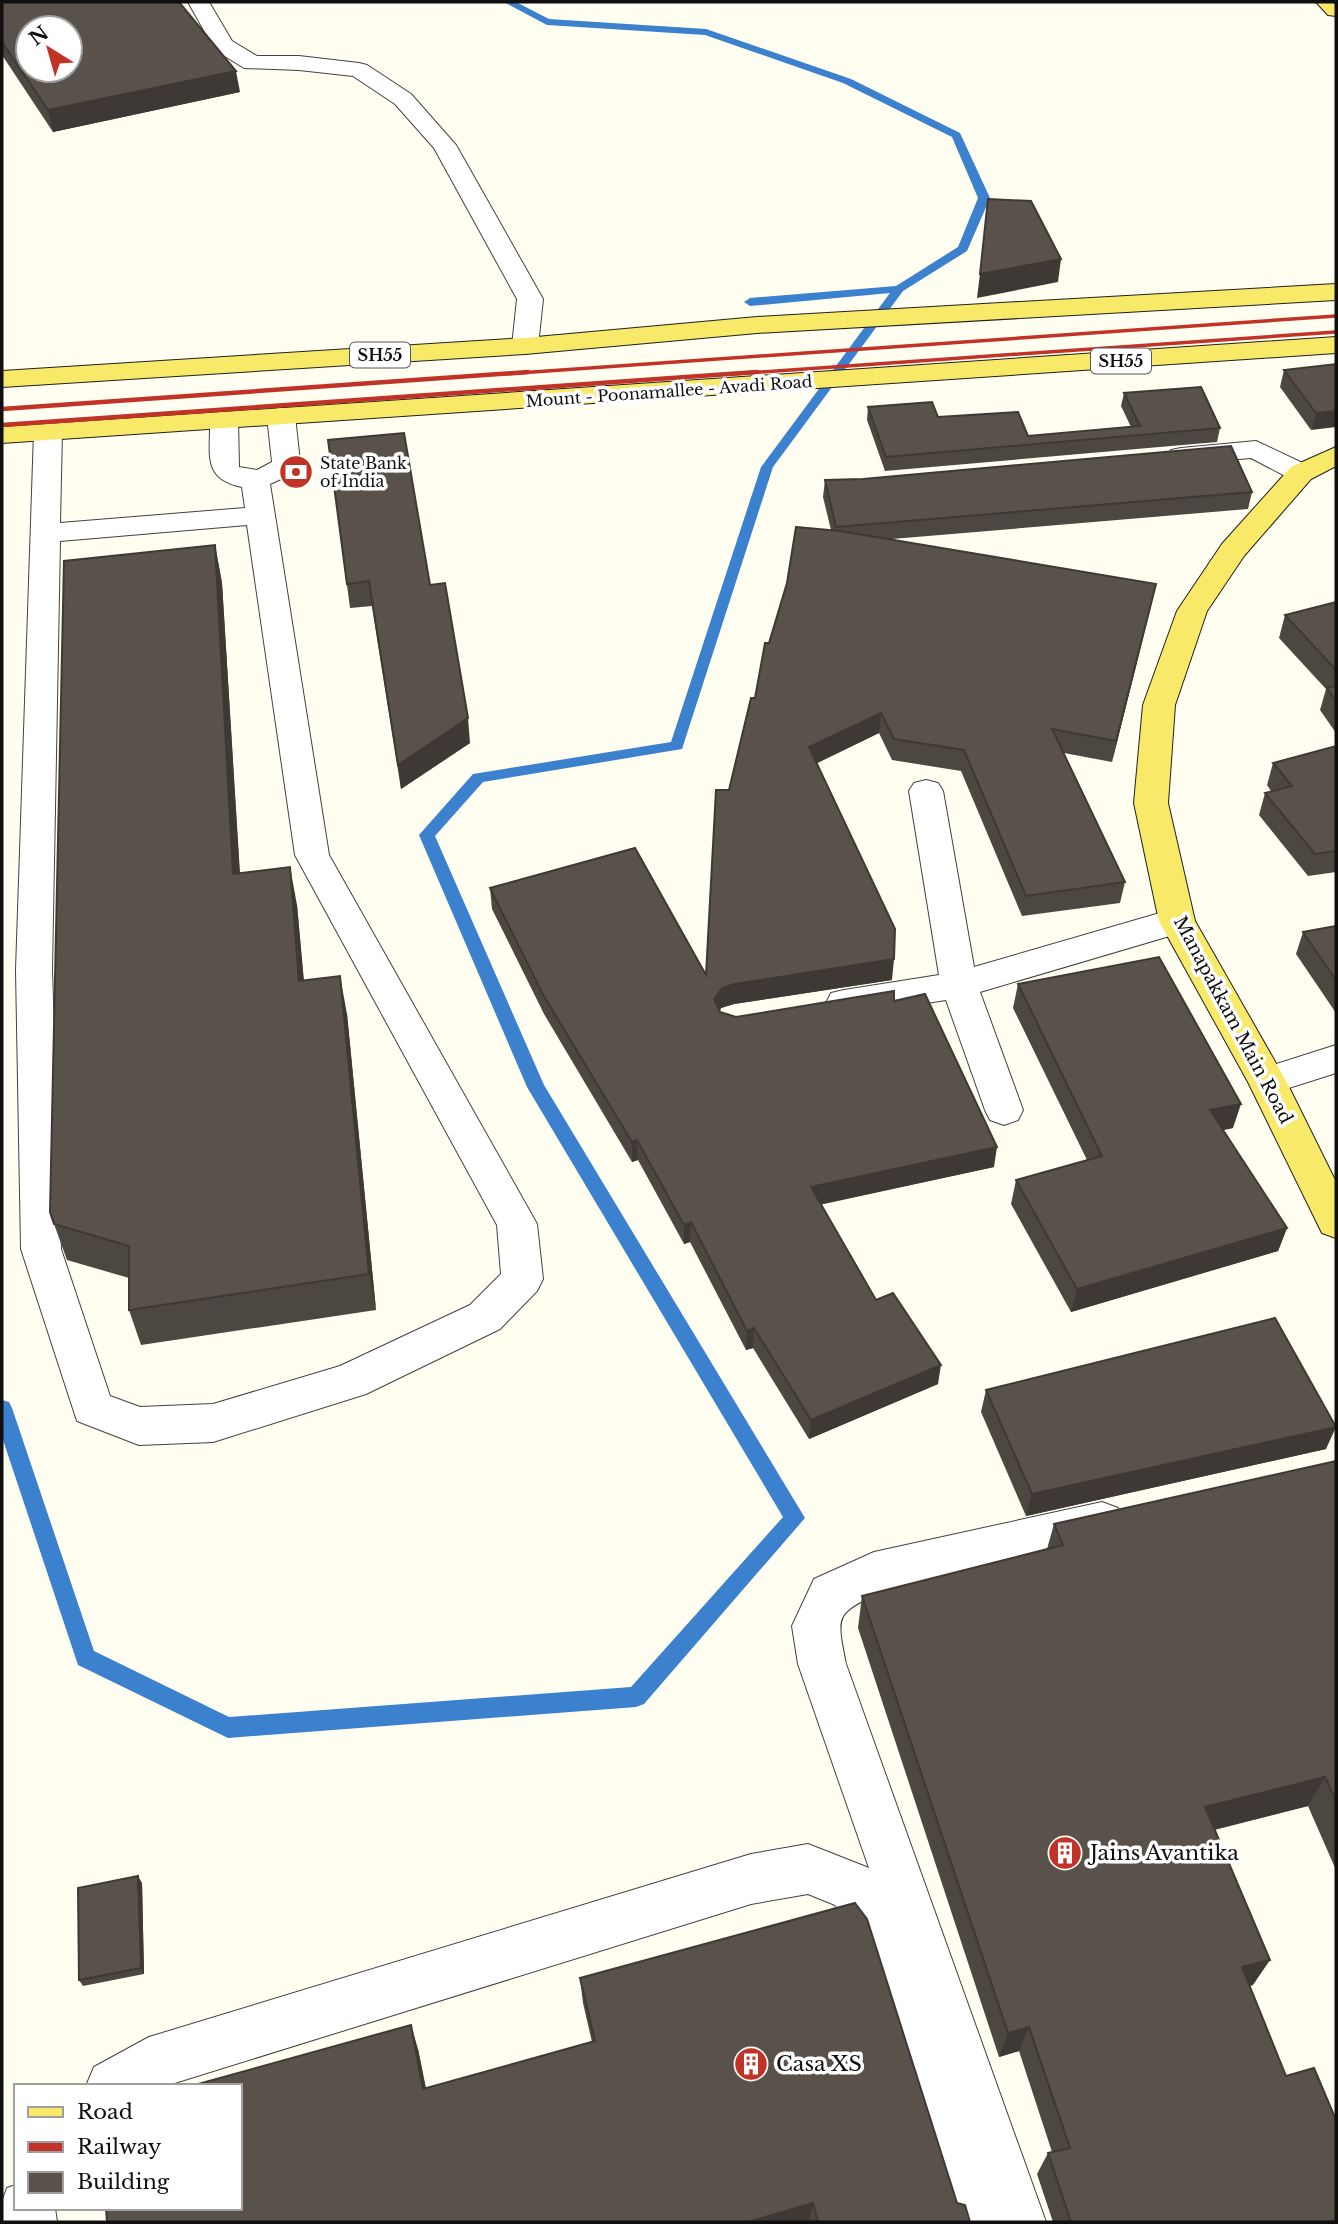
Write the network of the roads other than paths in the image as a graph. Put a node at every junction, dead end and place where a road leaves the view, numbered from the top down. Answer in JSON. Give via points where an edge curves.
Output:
{"nodes":[{"id":1,"x":199,"y":2,"type":"edge"},
{"id":2,"x":1326,"y":2,"type":"edge"},
{"id":3,"x":1336,"y":10,"type":"edge"},
{"id":4,"x":1336,"y":292,"type":"edge"},
{"id":5,"x":1336,"y":345,"type":"edge"},
{"id":6,"x":525,"y":346,"type":"junction"},
{"id":7,"x":2,"y":379,"type":"edge"},
{"id":8,"x":281,"y":416,"type":"junction"},
{"id":9,"x":224,"y":420,"type":"junction"},
{"id":10,"x":48,"y":432,"type":"junction"},
{"id":11,"x":2,"y":435,"type":"edge"},
{"id":12,"x":1336,"y":456,"type":"edge"},
{"id":13,"x":1161,"y":458,"type":"edge"},
{"id":14,"x":1301,"y":473,"type":"junction"},
{"id":15,"x":255,"y":479,"type":"junction"},
{"id":16,"x":260,"y":515,"type":"junction"},
{"id":17,"x":45,"y":533,"type":"junction"},
{"id":18,"x":926,"y":791,"type":"dead end"},
{"id":19,"x":1177,"y":921,"type":"junction"},
{"id":20,"x":959,"y":985,"type":"junction"},
{"id":21,"x":814,"y":1008,"type":"edge"},
{"id":22,"x":1336,"y":1059,"type":"edge"},
{"id":23,"x":1266,"y":1081,"type":"junction"},
{"id":24,"x":1004,"y":1110,"type":"dead end"},
{"id":25,"x":1336,"y":1222,"type":"edge"},
{"id":26,"x":1146,"y":1512,"type":"edge"},
{"id":27,"x":116,"y":2084,"type":"edge"},
{"id":28,"x":979,"y":2222,"type":"edge"},
{"id":29,"x":1018,"y":2222,"type":"edge"}],
"edges":[{"from":1,"to":6,"type":"street","via":[[223,45],[252,64],[299,63],[359,70],[403,99],[444,145],[530,299]]},
{"from":2,"to":3,"type":"main road"},
{"from":4,"to":6,"type":"main road","number":"SH55","via":[[757,325]]},
{"from":5,"to":8,"type":"main road","name":"Mount - Poonamallee - Avadi Road","number":"SH55"},
{"from":6,"to":7,"type":"main road","number":"SH55"},
{"from":8,"to":9,"type":"main road","name":"Mount - Poonamallee - Avadi Road","number":"SH55"},
{"from":8,"to":15,"type":"street","via":[[286,463],[275,474]]},
{"from":9,"to":10,"type":"main road","name":"Mount - Poonamallee - Avadi Road","number":"SH55"},
{"from":9,"to":15,"type":"street","via":[[225,469],[236,477]]},
{"from":10,"to":11,"type":"main road","name":"Mount - Poonamallee - Avadi Road","number":"SH55"},
{"from":10,"to":17,"type":"street"},
{"from":12,"to":14,"type":"main road","name":"Manapakkam Main Road"},
{"from":13,"to":14,"type":"street","via":[[1256,449]]},
{"from":14,"to":19,"type":"main road","name":"Manapakkam Main Road","via":[[1233,550],[1192,611],[1159,705],[1150,803]]},
{"from":15,"to":16,"type":"street"},
{"from":16,"to":17,"type":"street"},
{"from":16,"to":17,"type":"street","via":[[312,855],[516,1224],[522,1279],[485,1317],[351,1381],[213,1423],[139,1426],[92,1408],[41,1249],[34,970]]},
{"from":18,"to":20,"type":"street"},
{"from":19,"to":20,"type":"street"},
{"from":19,"to":23,"type":"main road","name":"Manapakkam Main Road"},
{"from":20,"to":21,"type":"street"},
{"from":20,"to":24,"type":"street"},
{"from":22,"to":23,"type":"street"},
{"from":23,"to":25,"type":"main road","name":"Manapakkam Main Road"},
{"from":26,"to":29,"type":"street","via":[[874,1573],[830,1594],[815,1626],[822,1664]]},
{"from":27,"to":28,"type":"street","via":[[163,2059],[751,1879],[808,1869],[853,1886],[885,1930]]}]}
